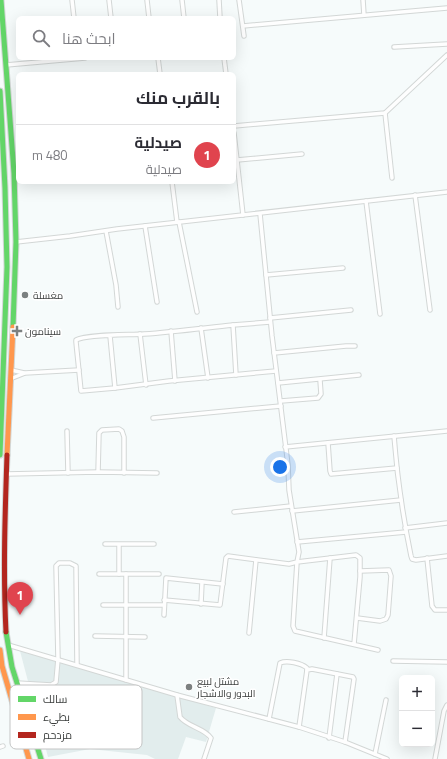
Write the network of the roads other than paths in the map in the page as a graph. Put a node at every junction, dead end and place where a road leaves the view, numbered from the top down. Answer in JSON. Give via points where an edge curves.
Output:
{"nodes":[{"id":1,"x":1,"y":0,"type":"edge"},
{"id":2,"x":72,"y":0,"type":"edge"},
{"id":3,"x":109,"y":0,"type":"edge"},
{"id":4,"x":147,"y":0,"type":"edge"},
{"id":5,"x":182,"y":0,"type":"edge"},
{"id":6,"x":219,"y":0,"type":"edge"},
{"id":7,"x":240,"y":0,"type":"edge"},
{"id":8,"x":363,"y":0,"type":"edge"},
{"id":9,"x":447,"y":8,"type":"edge"},
{"id":10,"x":364,"y":15,"type":"junction"},
{"id":11,"x":74,"y":16,"type":"edge"},
{"id":12,"x":111,"y":16,"type":"edge"},
{"id":13,"x":149,"y":16,"type":"edge"},
{"id":14,"x":184,"y":16,"type":"edge"},
{"id":15,"x":220,"y":16,"type":"edge"},
{"id":16,"x":243,"y":26,"type":"junction"},
{"id":17,"x":244,"y":36,"type":"dead end"},
{"id":18,"x":447,"y":44,"type":"edge"},
{"id":19,"x":394,"y":47,"type":"dead end"},
{"id":20,"x":447,"y":55,"type":"edge"},
{"id":21,"x":61,"y":60,"type":"edge"},
{"id":22,"x":158,"y":60,"type":"edge"},
{"id":23,"x":224,"y":60,"type":"edge"},
{"id":24,"x":6,"y":66,"type":"junction"},
{"id":25,"x":160,"y":72,"type":"edge"},
{"id":26,"x":226,"y":72,"type":"edge"},
{"id":27,"x":0,"y":91,"type":"edge"},
{"id":28,"x":385,"y":112,"type":"junction"},
{"id":29,"x":1,"y":116,"type":"edge"},
{"id":30,"x":236,"y":126,"type":"edge"},
{"id":31,"x":236,"y":153,"type":"edge"},
{"id":32,"x":302,"y":154,"type":"dead end"},
{"id":33,"x":237,"y":160,"type":"junction"},
{"id":34,"x":236,"y":169,"type":"edge"},
{"id":35,"x":392,"y":178,"type":"dead end"},
{"id":36,"x":172,"y":184,"type":"edge"},
{"id":37,"x":3,"y":188,"type":"edge"},
{"id":38,"x":447,"y":192,"type":"edge"},
{"id":39,"x":415,"y":195,"type":"junction"},
{"id":40,"x":366,"y":201,"type":"junction"},
{"id":41,"x":260,"y":214,"type":"junction"},
{"id":42,"x":243,"y":215,"type":"junction"},
{"id":43,"x":178,"y":222,"type":"junction"},
{"id":44,"x":145,"y":226,"type":"junction"},
{"id":45,"x":106,"y":231,"type":"junction"},
{"id":46,"x":16,"y":242,"type":"junction"},
{"id":47,"x":343,"y":268,"type":"dead end"},
{"id":48,"x":266,"y":275,"type":"junction"},
{"id":49,"x":157,"y":302,"type":"dead end"},
{"id":50,"x":118,"y":307,"type":"dead end"},
{"id":51,"x":351,"y":310,"type":"dead end"},
{"id":52,"x":430,"y":310,"type":"dead end"},
{"id":53,"x":197,"y":312,"type":"dead end"},
{"id":54,"x":380,"y":314,"type":"dead end"},
{"id":55,"x":270,"y":320,"type":"junction"},
{"id":56,"x":233,"y":326,"type":"junction"},
{"id":57,"x":3,"y":327,"type":"edge"},
{"id":58,"x":201,"y":328,"type":"junction"},
{"id":59,"x":171,"y":331,"type":"junction"},
{"id":60,"x":140,"y":334,"type":"junction"},
{"id":61,"x":110,"y":336,"type":"junction"},
{"id":62,"x":355,"y":346,"type":"dead end"},
{"id":63,"x":274,"y":353,"type":"junction"},
{"id":64,"x":11,"y":370,"type":"junction"},
{"id":65,"x":80,"y":370,"type":"junction"},
{"id":66,"x":276,"y":371,"type":"junction"},
{"id":67,"x":25,"y":373,"type":"junction"},
{"id":68,"x":236,"y":375,"type":"junction"},
{"id":69,"x":359,"y":375,"type":"dead end"},
{"id":70,"x":208,"y":378,"type":"junction"},
{"id":71,"x":10,"y":379,"type":"junction"},
{"id":72,"x":320,"y":380,"type":"junction"},
{"id":73,"x":175,"y":381,"type":"junction"},
{"id":74,"x":278,"y":384,"type":"junction"},
{"id":75,"x":146,"y":385,"type":"junction"},
{"id":76,"x":115,"y":388,"type":"junction"},
{"id":77,"x":281,"y":404,"type":"junction"},
{"id":78,"x":153,"y":418,"type":"dead end"},
{"id":79,"x":67,"y":431,"type":"dead end"},
{"id":80,"x":447,"y":431,"type":"edge"},
{"id":81,"x":394,"y":436,"type":"junction"},
{"id":82,"x":328,"y":443,"type":"junction"},
{"id":83,"x":285,"y":447,"type":"junction"},
{"id":84,"x":0,"y":455,"type":"edge"},
{"id":85,"x":397,"y":468,"type":"junction"},
{"id":86,"x":98,"y":472,"type":"junction"},
{"id":87,"x":68,"y":473,"type":"junction"},
{"id":88,"x":124,"y":473,"type":"junction"},
{"id":89,"x":157,"y":473,"type":"dead end"},
{"id":90,"x":7,"y":474,"type":"junction"},
{"id":91,"x":401,"y":500,"type":"junction"},
{"id":92,"x":291,"y":506,"type":"junction"},
{"id":93,"x":292,"y":511,"type":"junction"},
{"id":94,"x":234,"y":512,"type":"dead end"},
{"id":95,"x":447,"y":523,"type":"edge"},
{"id":96,"x":406,"y":530,"type":"junction"},
{"id":97,"x":297,"y":542,"type":"junction"},
{"id":98,"x":105,"y":544,"type":"dead end"},
{"id":99,"x":119,"y":544,"type":"junction"},
{"id":100,"x":154,"y":544,"type":"dead end"},
{"id":101,"x":447,"y":556,"type":"edge"},
{"id":102,"x":330,"y":558,"type":"junction"},
{"id":103,"x":427,"y":558,"type":"junction"},
{"id":104,"x":256,"y":560,"type":"junction"},
{"id":105,"x":297,"y":562,"type":"junction"},
{"id":106,"x":360,"y":570,"type":"junction"},
{"id":107,"x":99,"y":574,"type":"dead end"},
{"id":108,"x":119,"y":574,"type":"junction"},
{"id":109,"x":126,"y":574,"type":"junction"},
{"id":110,"x":159,"y":574,"type":"dead end"},
{"id":111,"x":202,"y":582,"type":"junction"},
{"id":112,"x":223,"y":584,"type":"junction"},
{"id":113,"x":164,"y":600,"type":"junction"},
{"id":114,"x":200,"y":604,"type":"junction"},
{"id":115,"x":103,"y":605,"type":"dead end"},
{"id":116,"x":126,"y":605,"type":"junction"},
{"id":117,"x":164,"y":605,"type":"junction"},
{"id":118,"x":447,"y":610,"type":"edge"},
{"id":119,"x":164,"y":615,"type":"dead end"},
{"id":120,"x":357,"y":618,"type":"junction"},
{"id":121,"x":249,"y":633,"type":"dead end"},
{"id":122,"x":95,"y":636,"type":"dead end"},
{"id":123,"x":125,"y":636,"type":"junction"},
{"id":124,"x":145,"y":637,"type":"dead end"},
{"id":125,"x":324,"y":638,"type":"junction"},
{"id":126,"x":354,"y":644,"type":"junction"},
{"id":127,"x":8,"y":645,"type":"junction"},
{"id":128,"x":0,"y":650,"type":"edge"},
{"id":129,"x":378,"y":650,"type":"dead end"},
{"id":130,"x":58,"y":660,"type":"junction"},
{"id":131,"x":393,"y":660,"type":"dead end"},
{"id":132,"x":447,"y":662,"type":"edge"},
{"id":133,"x":77,"y":665,"type":"junction"},
{"id":134,"x":307,"y":670,"type":"junction"},
{"id":135,"x":337,"y":674,"type":"junction"},
{"id":136,"x":126,"y":680,"type":"junction"},
{"id":137,"x":17,"y":683,"type":"joint"},
{"id":138,"x":10,"y":694,"type":"edge"},
{"id":139,"x":177,"y":695,"type":"junction"},
{"id":140,"x":386,"y":700,"type":"dead end"},
{"id":141,"x":447,"y":705,"type":"edge"},
{"id":142,"x":269,"y":719,"type":"junction"},
{"id":143,"x":299,"y":728,"type":"junction"},
{"id":144,"x":328,"y":738,"type":"junction"},
{"id":145,"x":345,"y":742,"type":"junction"},
{"id":146,"x":26,"y":749,"type":"edge"},
{"id":147,"x":38,"y":749,"type":"edge"},
{"id":148,"x":375,"y":754,"type":"junction"},
{"id":149,"x":29,"y":759,"type":"edge"},
{"id":150,"x":41,"y":759,"type":"edge"},
{"id":151,"x":204,"y":759,"type":"edge"},
{"id":152,"x":387,"y":759,"type":"edge"},
{"id":153,"x":435,"y":759,"type":"edge"}],
"edges":[{"from":1,"to":24,"type":"main road"},
{"from":2,"to":11,"type":"street"},
{"from":3,"to":12,"type":"street"},
{"from":4,"to":13,"type":"street"},
{"from":5,"to":14,"type":"street"},
{"from":6,"to":15,"type":"street"},
{"from":7,"to":16,"type":"street"},
{"from":8,"to":10,"type":"street"},
{"from":9,"to":10,"type":"street"},
{"from":10,"to":16,"type":"street"},
{"from":16,"to":17,"type":"street"},
{"from":18,"to":19,"type":"street"},
{"from":20,"to":28,"type":"street"},
{"from":21,"to":24,"type":"street"},
{"from":22,"to":25,"type":"street"},
{"from":23,"to":26,"type":"street"},
{"from":24,"to":46,"type":"main road"},
{"from":27,"to":29,"type":"main road"},
{"from":28,"to":30,"type":"street"},
{"from":28,"to":35,"type":"street"},
{"from":29,"to":37,"type":"main road"},
{"from":31,"to":33,"type":"street"},
{"from":32,"to":33,"type":"street"},
{"from":33,"to":34,"type":"street"},
{"from":34,"to":42,"type":"street"},
{"from":36,"to":43,"type":"street"},
{"from":37,"to":57,"type":"main road","via":[[7,267]]},
{"from":38,"to":39,"type":"street"},
{"from":39,"to":40,"type":"street"},
{"from":39,"to":52,"type":"street"},
{"from":40,"to":41,"type":"street"},
{"from":40,"to":54,"type":"street"},
{"from":41,"to":42,"type":"street"},
{"from":41,"to":48,"type":"street"},
{"from":42,"to":43,"type":"street"},
{"from":43,"to":44,"type":"street"},
{"from":43,"to":53,"type":"street"},
{"from":44,"to":45,"type":"street"},
{"from":44,"to":49,"type":"street"},
{"from":45,"to":46,"type":"street"},
{"from":45,"to":50,"type":"street"},
{"from":46,"to":64,"type":"main road"},
{"from":47,"to":48,"type":"street"},
{"from":48,"to":55,"type":"street"},
{"from":51,"to":55,"type":"street"},
{"from":55,"to":56,"type":"street"},
{"from":55,"to":63,"type":"street"},
{"from":56,"to":58,"type":"street"},
{"from":56,"to":68,"type":"street"},
{"from":57,"to":84,"type":"main road"},
{"from":58,"to":59,"type":"street"},
{"from":58,"to":70,"type":"street"},
{"from":59,"to":60,"type":"street"},
{"from":59,"to":73,"type":"street"},
{"from":60,"to":61,"type":"street"},
{"from":60,"to":75,"type":"street"},
{"from":61,"to":65,"type":"street","via":[[76,340]]},
{"from":61,"to":76,"type":"street"},
{"from":62,"to":63,"type":"street"},
{"from":63,"to":66,"type":"street"},
{"from":64,"to":67,"type":"street"},
{"from":64,"to":71,"type":"main road"},
{"from":65,"to":67,"type":"street"},
{"from":65,"to":76,"type":"street","via":[[81,391]]},
{"from":66,"to":68,"type":"street"},
{"from":66,"to":74,"type":"street"},
{"from":67,"to":71,"type":"street"},
{"from":68,"to":70,"type":"street"},
{"from":69,"to":72,"type":"street"},
{"from":70,"to":73,"type":"street"},
{"from":71,"to":90,"type":"main road"},
{"from":72,"to":74,"type":"street"},
{"from":72,"to":77,"type":"street","via":[[321,394],[318,398]]},
{"from":73,"to":75,"type":"street"},
{"from":74,"to":77,"type":"street"},
{"from":75,"to":76,"type":"street"},
{"from":77,"to":78,"type":"street"},
{"from":77,"to":83,"type":"street"},
{"from":79,"to":87,"type":"street"},
{"from":80,"to":81,"type":"street"},
{"from":81,"to":82,"type":"street"},
{"from":81,"to":85,"type":"street"},
{"from":82,"to":83,"type":"street"},
{"from":82,"to":85,"type":"street","via":[[331,474]]},
{"from":83,"to":92,"type":"street"},
{"from":85,"to":91,"type":"street"},
{"from":86,"to":87,"type":"street"},
{"from":86,"to":88,"type":"street"},
{"from":86,"to":88,"type":"street","via":[[99,433],[102,430],[119,429],[124,437]]},
{"from":87,"to":90,"type":"street"},
{"from":88,"to":89,"type":"street"},
{"from":90,"to":127,"type":"main road","via":[[4,588]]},
{"from":91,"to":93,"type":"street"},
{"from":91,"to":96,"type":"street"},
{"from":92,"to":93,"type":"street"},
{"from":92,"to":94,"type":"street"},
{"from":93,"to":97,"type":"street"},
{"from":95,"to":96,"type":"street"},
{"from":96,"to":97,"type":"street"},
{"from":96,"to":103,"type":"street","via":[[412,559]]},
{"from":97,"to":105,"type":"street"},
{"from":98,"to":99,"type":"street"},
{"from":99,"to":100,"type":"street"},
{"from":99,"to":108,"type":"street"},
{"from":101,"to":103,"type":"street"},
{"from":102,"to":105,"type":"street"},
{"from":102,"to":106,"type":"street","via":[[358,556]]},
{"from":102,"to":125,"type":"street"},
{"from":103,"to":118,"type":"street","via":[[432,606],[435,610]]},
{"from":104,"to":105,"type":"street","via":[[289,564]]},
{"from":104,"to":112,"type":"street","via":[[228,556]]},
{"from":104,"to":121,"type":"street"},
{"from":105,"to":125,"type":"street","via":[[293,629]]},
{"from":106,"to":120,"type":"street"},
{"from":106,"to":120,"type":"street","via":[[389,570],[391,576],[386,619],[380,622]]},
{"from":107,"to":108,"type":"street"},
{"from":108,"to":109,"type":"street"},
{"from":109,"to":110,"type":"street"},
{"from":109,"to":116,"type":"street"},
{"from":111,"to":112,"type":"street"},
{"from":111,"to":113,"type":"street","via":[[166,578]]},
{"from":111,"to":114,"type":"street"},
{"from":112,"to":114,"type":"street","via":[[220,605]]},
{"from":113,"to":114,"type":"street"},
{"from":113,"to":117,"type":"street"},
{"from":115,"to":116,"type":"street"},
{"from":116,"to":117,"type":"street"},
{"from":116,"to":123,"type":"street"},
{"from":117,"to":119,"type":"street"},
{"from":120,"to":126,"type":"street"},
{"from":122,"to":123,"type":"street"},
{"from":123,"to":124,"type":"street"},
{"from":123,"to":136,"type":"street"},
{"from":125,"to":126,"type":"street"},
{"from":126,"to":129,"type":"street"},
{"from":127,"to":130,"type":"street"},
{"from":127,"to":137,"type":"main road"},
{"from":128,"to":138,"type":"main road"},
{"from":130,"to":133,"type":"street"},
{"from":130,"to":133,"type":"street","via":[[56,566],[59,563],[70,563],[76,566]]},
{"from":130,"to":137,"type":"street","via":[[53,685]]},
{"from":131,"to":132,"type":"street"},
{"from":133,"to":136,"type":"street"},
{"from":134,"to":135,"type":"street"},
{"from":134,"to":142,"type":"street","via":[[303,665],[280,663]]},
{"from":134,"to":143,"type":"street"},
{"from":135,"to":144,"type":"street"},
{"from":135,"to":145,"type":"street","via":[[354,679]]},
{"from":136,"to":139,"type":"street"},
{"from":139,"to":142,"type":"street"},
{"from":139,"to":151,"type":"street","via":[[180,717],[212,738]]},
{"from":140,"to":148,"type":"street"},
{"from":141,"to":153,"type":"street"},
{"from":142,"to":143,"type":"street"},
{"from":143,"to":144,"type":"street"},
{"from":144,"to":145,"type":"street"},
{"from":145,"to":148,"type":"street"},
{"from":146,"to":149,"type":"main road"},
{"from":147,"to":150,"type":"main road"},
{"from":148,"to":152,"type":"street"}]}
